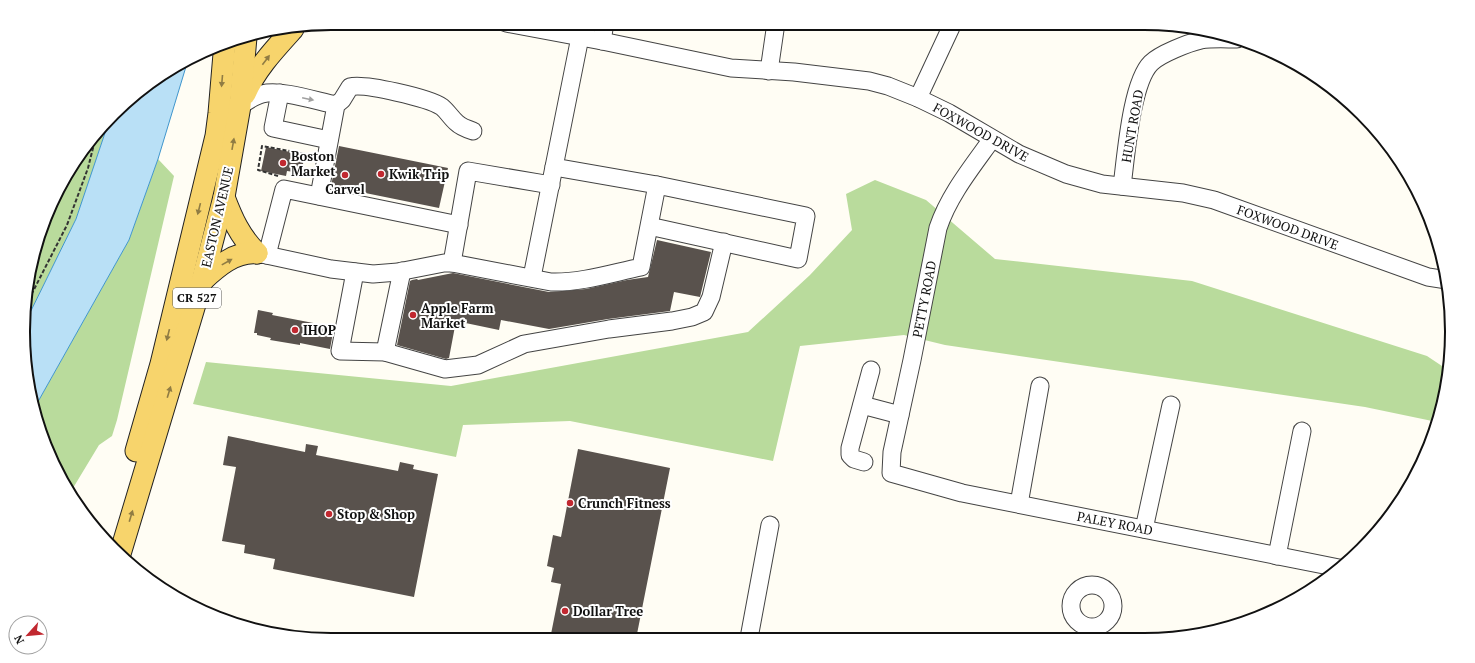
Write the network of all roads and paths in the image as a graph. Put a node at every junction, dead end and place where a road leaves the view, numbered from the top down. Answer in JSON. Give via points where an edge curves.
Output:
{"nodes":[{"id":1,"x":543,"y":30,"type":"edge"},
{"id":2,"x":604,"y":30,"type":"edge"},
{"id":3,"x":775,"y":30,"type":"edge"},
{"id":4,"x":950,"y":30,"type":"edge"},
{"id":5,"x":289,"y":34,"type":"edge"},
{"id":6,"x":580,"y":37,"type":"junction"},
{"id":7,"x":1219,"y":39,"type":"edge"},
{"id":8,"x":602,"y":41,"type":"junction"},
{"id":9,"x":246,"y":42,"type":"edge"},
{"id":10,"x":225,"y":50,"type":"edge"},
{"id":11,"x":769,"y":71,"type":"junction"},
{"id":12,"x":280,"y":93,"type":"junction"},
{"id":13,"x":918,"y":98,"type":"junction"},
{"id":14,"x":336,"y":105,"type":"junction"},
{"id":15,"x":240,"y":106,"type":"junction"},
{"id":16,"x":473,"y":131,"type":"dead end"},
{"id":17,"x":992,"y":139,"type":"junction"},
{"id":18,"x":329,"y":140,"type":"junction"},
{"id":19,"x":93,"y":146,"type":"edge"},
{"id":20,"x":310,"y":161,"type":"dead end"},
{"id":21,"x":554,"y":167,"type":"junction"},
{"id":22,"x":280,"y":176,"type":"dead end"},
{"id":23,"x":550,"y":185,"type":"junction"},
{"id":24,"x":657,"y":185,"type":"junction"},
{"id":25,"x":1122,"y":186,"type":"junction"},
{"id":26,"x":319,"y":196,"type":"junction"},
{"id":27,"x":224,"y":197,"type":"junction"},
{"id":28,"x":459,"y":225,"type":"junction"},
{"id":29,"x":649,"y":226,"type":"junction"},
{"id":30,"x":724,"y":242,"type":"junction"},
{"id":31,"x":262,"y":254,"type":"junction"},
{"id":32,"x":452,"y":263,"type":"junction"},
{"id":33,"x":355,"y":272,"type":"junction"},
{"id":34,"x":402,"y":272,"type":"junction"},
{"id":35,"x":532,"y":277,"type":"junction"},
{"id":36,"x":1440,"y":279,"type":"edge"},
{"id":37,"x":202,"y":281,"type":"junction"},
{"id":38,"x":33,"y":291,"type":"edge"},
{"id":39,"x":385,"y":352,"type":"junction"},
{"id":40,"x":871,"y":370,"type":"dead end"},
{"id":41,"x":1040,"y":386,"type":"dead end"},
{"id":42,"x":1170,"y":405,"type":"dead end"},
{"id":43,"x":862,"y":406,"type":"junction"},
{"id":44,"x":900,"y":415,"type":"junction"},
{"id":45,"x":1302,"y":431,"type":"dead end"},
{"id":46,"x":864,"y":462,"type":"dead end"},
{"id":47,"x":891,"y":474,"type":"joint"},
{"id":48,"x":1019,"y":504,"type":"junction"},
{"id":49,"x":770,"y":525,"type":"dead end"},
{"id":50,"x":1144,"y":529,"type":"junction"},
{"id":51,"x":111,"y":537,"type":"edge"},
{"id":52,"x":122,"y":548,"type":"edge"},
{"id":53,"x":1277,"y":556,"type":"junction"},
{"id":54,"x":1332,"y":567,"type":"edge"},
{"id":55,"x":750,"y":633,"type":"edge"}],
"edges":[{"from":1,"to":6,"type":"street","name":"FOXWOOD DRIVE"},
{"from":2,"to":8,"type":"street"},
{"from":3,"to":11,"type":"street"},
{"from":4,"to":13,"type":"street"},
{"from":15,"to":5,"type":"main road","one_way":true,"via":[[251,80],[267,57]]},
{"from":6,"to":8,"type":"street","name":"FOXWOOD DRIVE"},
{"from":6,"to":21,"type":"street"},
{"from":7,"to":25,"type":"street","name":"HUNT ROAD","via":[[1201,40],[1173,50],[1152,63],[1143,75],[1134,102]]},
{"from":8,"to":11,"type":"street","name":"FOXWOOD DRIVE","via":[[731,68]]},
{"from":9,"to":15,"type":"main road","name":"EASTON AVENUE","number":"CR 527"},
{"from":10,"to":51,"type":"main road","name":"EASTON AVENUE","number":"CR 527","one_way":true,"via":[[216,136],[161,364]]},
{"from":11,"to":13,"type":"street","name":"FOXWOOD DRIVE","via":[[869,81]]},
{"from":12,"to":14,"type":"street","one_way":true},
{"from":12,"to":15,"type":"street","via":[[262,94]]},
{"from":12,"to":18,"type":"street","via":[[274,128]]},
{"from":13,"to":17,"type":"street","name":"FOXWOOD DRIVE"},
{"from":14,"to":16,"type":"street","via":[[350,87],[354,86],[398,93],[442,107],[457,123]]},
{"from":14,"to":18,"type":"street"},
{"from":27,"to":15,"type":"main road","name":"EASTON AVENUE","number":"CR 527","one_way":true},
{"from":17,"to":25,"type":"street","name":"FOXWOOD DRIVE","via":[[1019,154],[1066,174],[1102,184]]},
{"from":17,"to":44,"type":"street","name":"PETTY ROAD","via":[[960,183],[941,218]]},
{"from":18,"to":26,"type":"street"},
{"from":19,"to":38,"type":"path","via":[[67,224]]},
{"from":20,"to":22,"type":"path","via":[[312,154],[262,146],[258,170]]},
{"from":21,"to":23,"type":"street"},
{"from":21,"to":24,"type":"street"},
{"from":23,"to":28,"type":"street","via":[[468,171]]},
{"from":23,"to":35,"type":"street"},
{"from":24,"to":29,"type":"street"},
{"from":24,"to":30,"type":"street","via":[[806,216],[798,259]]},
{"from":25,"to":36,"type":"street","name":"FOXWOOD DRIVE","via":[[1183,193],[1214,200],[1428,277]]},
{"from":26,"to":28,"type":"street"},
{"from":26,"to":31,"type":"street","via":[[284,189]]},
{"from":27,"to":31,"type":"main road","via":[[232,218],[249,246]]},
{"from":27,"to":37,"type":"main road","name":"EASTON AVENUE","number":"CR 527"},
{"from":28,"to":32,"type":"street"},
{"from":29,"to":30,"type":"street"},
{"from":29,"to":35,"type":"street","via":[[641,267],[575,281],[551,282]]},
{"from":30,"to":39,"type":"street","via":[[711,297],[704,312],[692,317],[524,344],[478,365],[446,369]]},
{"from":31,"to":33,"type":"street"},
{"from":37,"to":31,"type":"main road","one_way":true,"via":[[228,261],[248,252]]},
{"from":32,"to":34,"type":"street"},
{"from":32,"to":35,"type":"street"},
{"from":33,"to":34,"type":"street"},
{"from":33,"to":39,"type":"street","via":[[340,351]]},
{"from":34,"to":39,"type":"street"},
{"from":52,"to":37,"type":"main road","name":"EASTON AVENUE","number":"CR 527","one_way":true},
{"from":40,"to":43,"type":"street"},
{"from":41,"to":48,"type":"street"},
{"from":42,"to":50,"type":"street"},
{"from":43,"to":44,"type":"street"},
{"from":43,"to":46,"type":"street","via":[[850,455]]},
{"from":44,"to":47,"type":"street","name":"PETTY ROAD","via":[[892,452]]},
{"from":45,"to":53,"type":"street"},
{"from":47,"to":48,"type":"street","name":"PALEY ROAD"},
{"from":48,"to":50,"type":"street","name":"PALEY ROAD"},
{"from":49,"to":55,"type":"street"},
{"from":50,"to":53,"type":"street","name":"PALEY ROAD"},
{"from":53,"to":54,"type":"street","name":"PALEY ROAD"}]}
